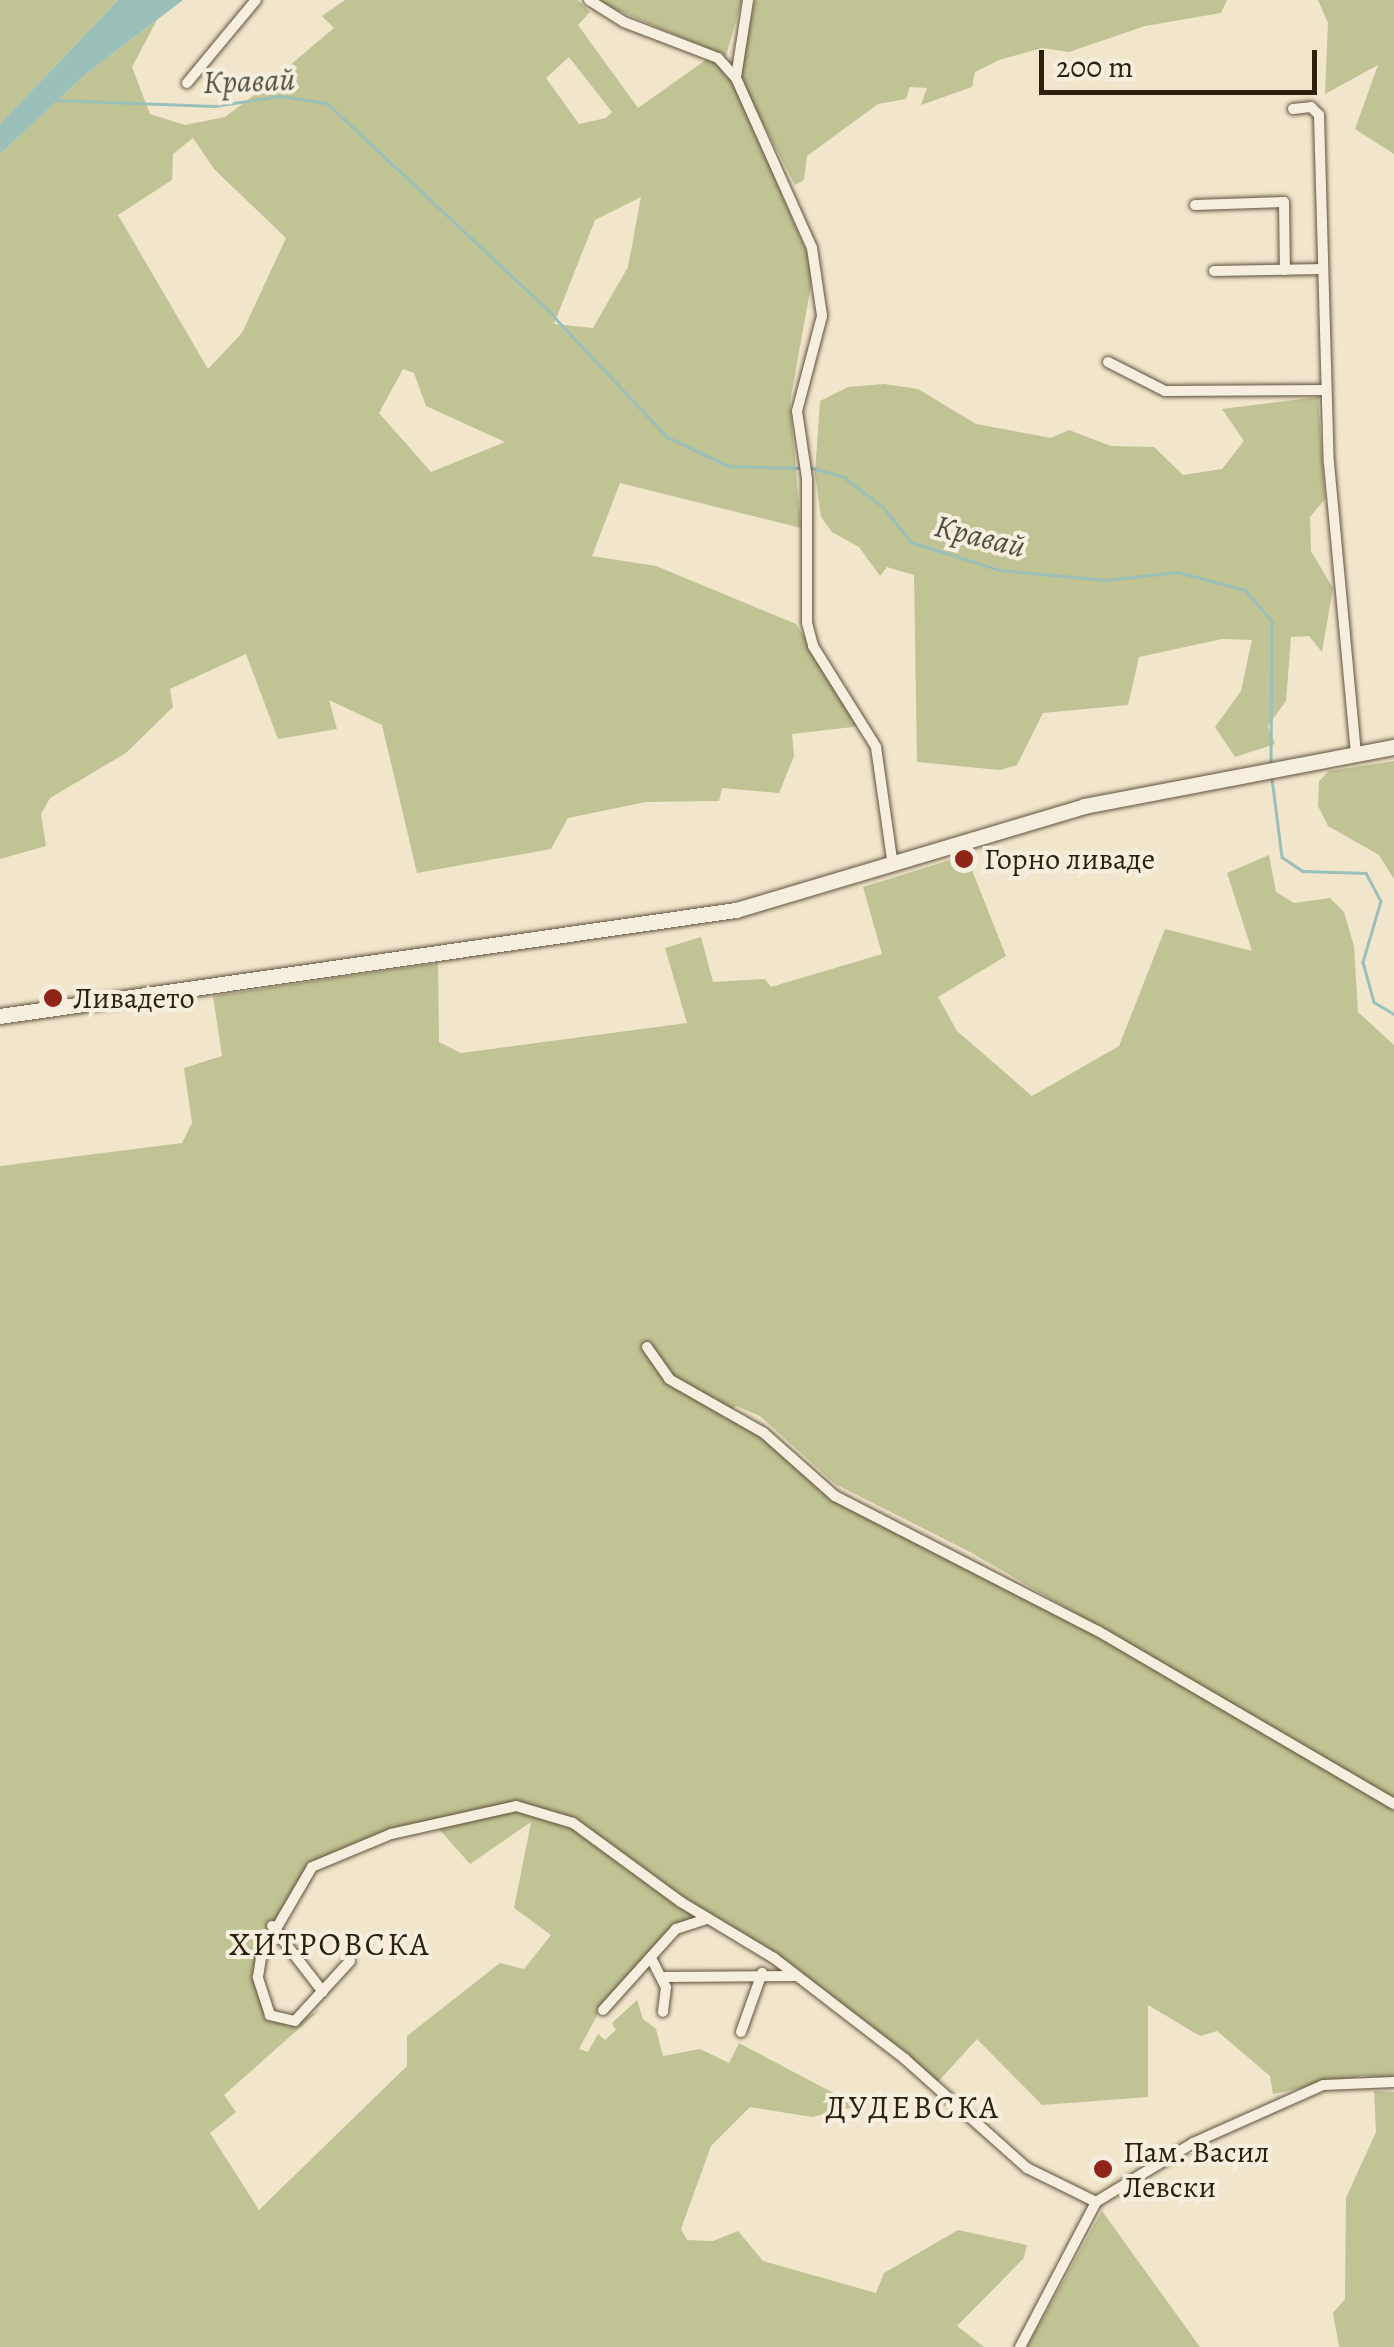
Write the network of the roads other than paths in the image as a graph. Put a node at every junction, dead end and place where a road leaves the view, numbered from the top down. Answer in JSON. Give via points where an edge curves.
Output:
{"nodes":[{"id":1,"x":256,"y":0,"type":"edge"},
{"id":2,"x":590,"y":0,"type":"edge"},
{"id":3,"x":748,"y":0,"type":"edge"},
{"id":4,"x":736,"y":78,"type":"junction"},
{"id":5,"x":187,"y":83,"type":"dead end"},
{"id":6,"x":1293,"y":108,"type":"dead end"},
{"id":7,"x":1196,"y":206,"type":"dead end"},
{"id":8,"x":1286,"y":270,"type":"junction"},
{"id":9,"x":1323,"y":270,"type":"junction"},
{"id":10,"x":1214,"y":271,"type":"dead end"},
{"id":11,"x":1108,"y":362,"type":"dead end"},
{"id":12,"x":1325,"y":390,"type":"junction"},
{"id":13,"x":1394,"y":747,"type":"edge"},
{"id":14,"x":1356,"y":754,"type":"junction"},
{"id":15,"x":894,"y":868,"type":"junction"},
{"id":16,"x":0,"y":1016,"type":"edge"},
{"id":17,"x":647,"y":1347,"type":"dead end"},
{"id":18,"x":1394,"y":1804,"type":"edge"},
{"id":19,"x":708,"y":1919,"type":"junction"},
{"id":20,"x":272,"y":1926,"type":"junction"},
{"id":21,"x":652,"y":1960,"type":"junction"},
{"id":22,"x":350,"y":1961,"type":"dead end"},
{"id":23,"x":762,"y":1972,"type":"junction"},
{"id":24,"x":796,"y":1976,"type":"junction"},
{"id":25,"x":663,"y":1977,"type":"junction"},
{"id":26,"x":324,"y":1992,"type":"junction"},
{"id":27,"x":603,"y":2010,"type":"dead end"},
{"id":28,"x":663,"y":2012,"type":"dead end"},
{"id":29,"x":741,"y":2032,"type":"dead end"},
{"id":30,"x":1394,"y":2082,"type":"edge"},
{"id":31,"x":1096,"y":2202,"type":"junction"},
{"id":32,"x":1020,"y":2347,"type":"edge"}],
"edges":[{"from":1,"to":5,"type":"street"},
{"from":2,"to":4,"type":"street","via":[[624,22],[698,46]]},
{"from":3,"to":4,"type":"street"},
{"from":4,"to":15,"type":"street","via":[[812,248],[820,284],[822,316],[798,410],[807,479],[807,623],[813,646],[876,748]]},
{"from":6,"to":9,"type":"street","via":[[1311,107],[1319,115]]},
{"from":7,"to":8,"type":"street","via":[[1284,202]]},
{"from":8,"to":9,"type":"street"},
{"from":8,"to":10,"type":"street"},
{"from":9,"to":12,"type":"street"},
{"from":11,"to":12,"type":"street","via":[[1165,391]]},
{"from":12,"to":14,"type":"street"},
{"from":13,"to":14,"type":"street"},
{"from":14,"to":15,"type":"street","via":[[1084,806]]},
{"from":15,"to":16,"type":"street","via":[[736,910]]},
{"from":17,"to":18,"type":"street","via":[[669,1380],[764,1433],[835,1496],[1098,1630]]},
{"from":19,"to":20,"type":"street","via":[[573,1822],[516,1806],[391,1834],[312,1867]]},
{"from":19,"to":21,"type":"street","via":[[676,1929]]},
{"from":19,"to":24,"type":"street"},
{"from":20,"to":26,"type":"street"},
{"from":20,"to":26,"type":"street","via":[[258,1977],[270,2016],[295,2020]]},
{"from":21,"to":25,"type":"street"},
{"from":21,"to":27,"type":"street"},
{"from":22,"to":26,"type":"street"},
{"from":23,"to":24,"type":"street"},
{"from":23,"to":25,"type":"street"},
{"from":23,"to":29,"type":"street"},
{"from":24,"to":31,"type":"street","via":[[905,2059],[1027,2168]]},
{"from":25,"to":28,"type":"street"},
{"from":30,"to":31,"type":"street","via":[[1323,2086],[1194,2143]]},
{"from":31,"to":32,"type":"street"}]}
